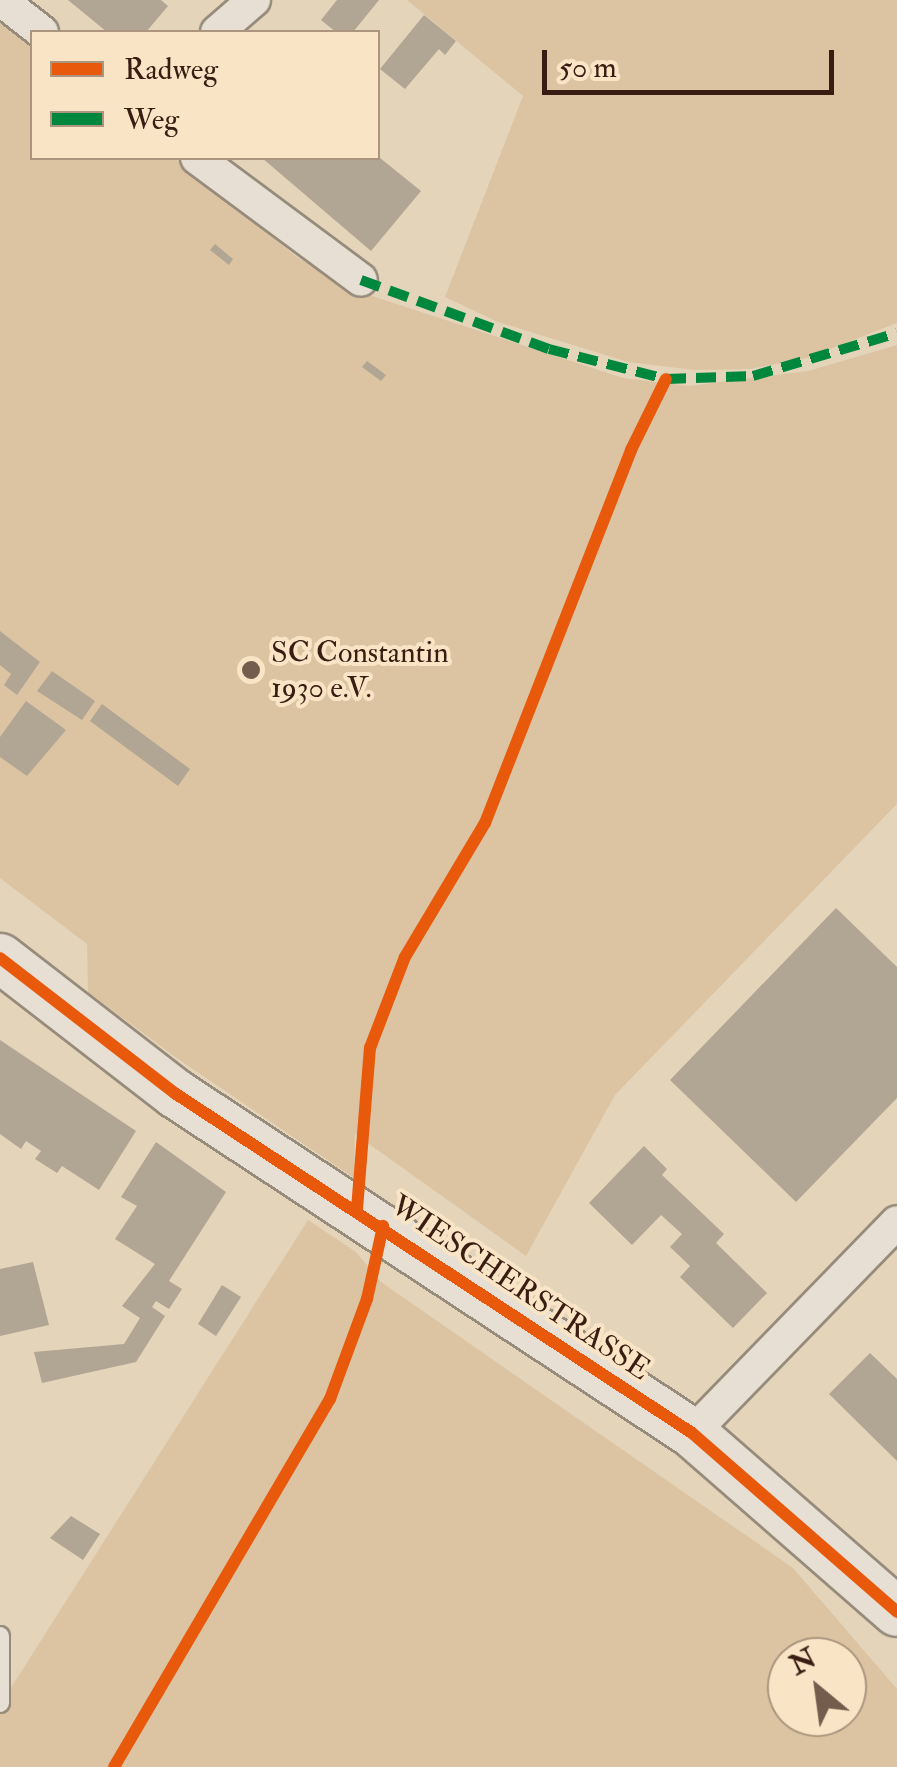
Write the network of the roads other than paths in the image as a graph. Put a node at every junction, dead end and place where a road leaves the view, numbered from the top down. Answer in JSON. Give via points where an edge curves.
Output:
{"nodes":[{"id":1,"x":1,"y":0,"type":"edge"},
{"id":2,"x":254,"y":0,"type":"edge"},
{"id":3,"x":39,"y":30,"type":"edge"},
{"id":4,"x":219,"y":30,"type":"edge"},
{"id":5,"x":200,"y":160,"type":"edge"},
{"id":6,"x":362,"y":280,"type":"dead end"},
{"id":7,"x":0,"y":958,"type":"edge"},
{"id":8,"x":892,"y":1235,"type":"edge"},
{"id":9,"x":692,"y":1433,"type":"junction"},
{"id":10,"x":897,"y":1612,"type":"edge"},
{"id":11,"x":0,"y":1636,"type":"edge"},
{"id":12,"x":0,"y":1702,"type":"edge"}],
"edges":[{"from":1,"to":3,"type":"street"},
{"from":2,"to":4,"type":"street"},
{"from":5,"to":6,"type":"street"},
{"from":7,"to":9,"type":"main road","name":"WIESCHERSTRASSE","via":[[176,1094]]},
{"from":8,"to":9,"type":"street"},
{"from":9,"to":10,"type":"main road","name":"WIESCHERSTRASSE"},
{"from":11,"to":12,"type":"lane"}]}
